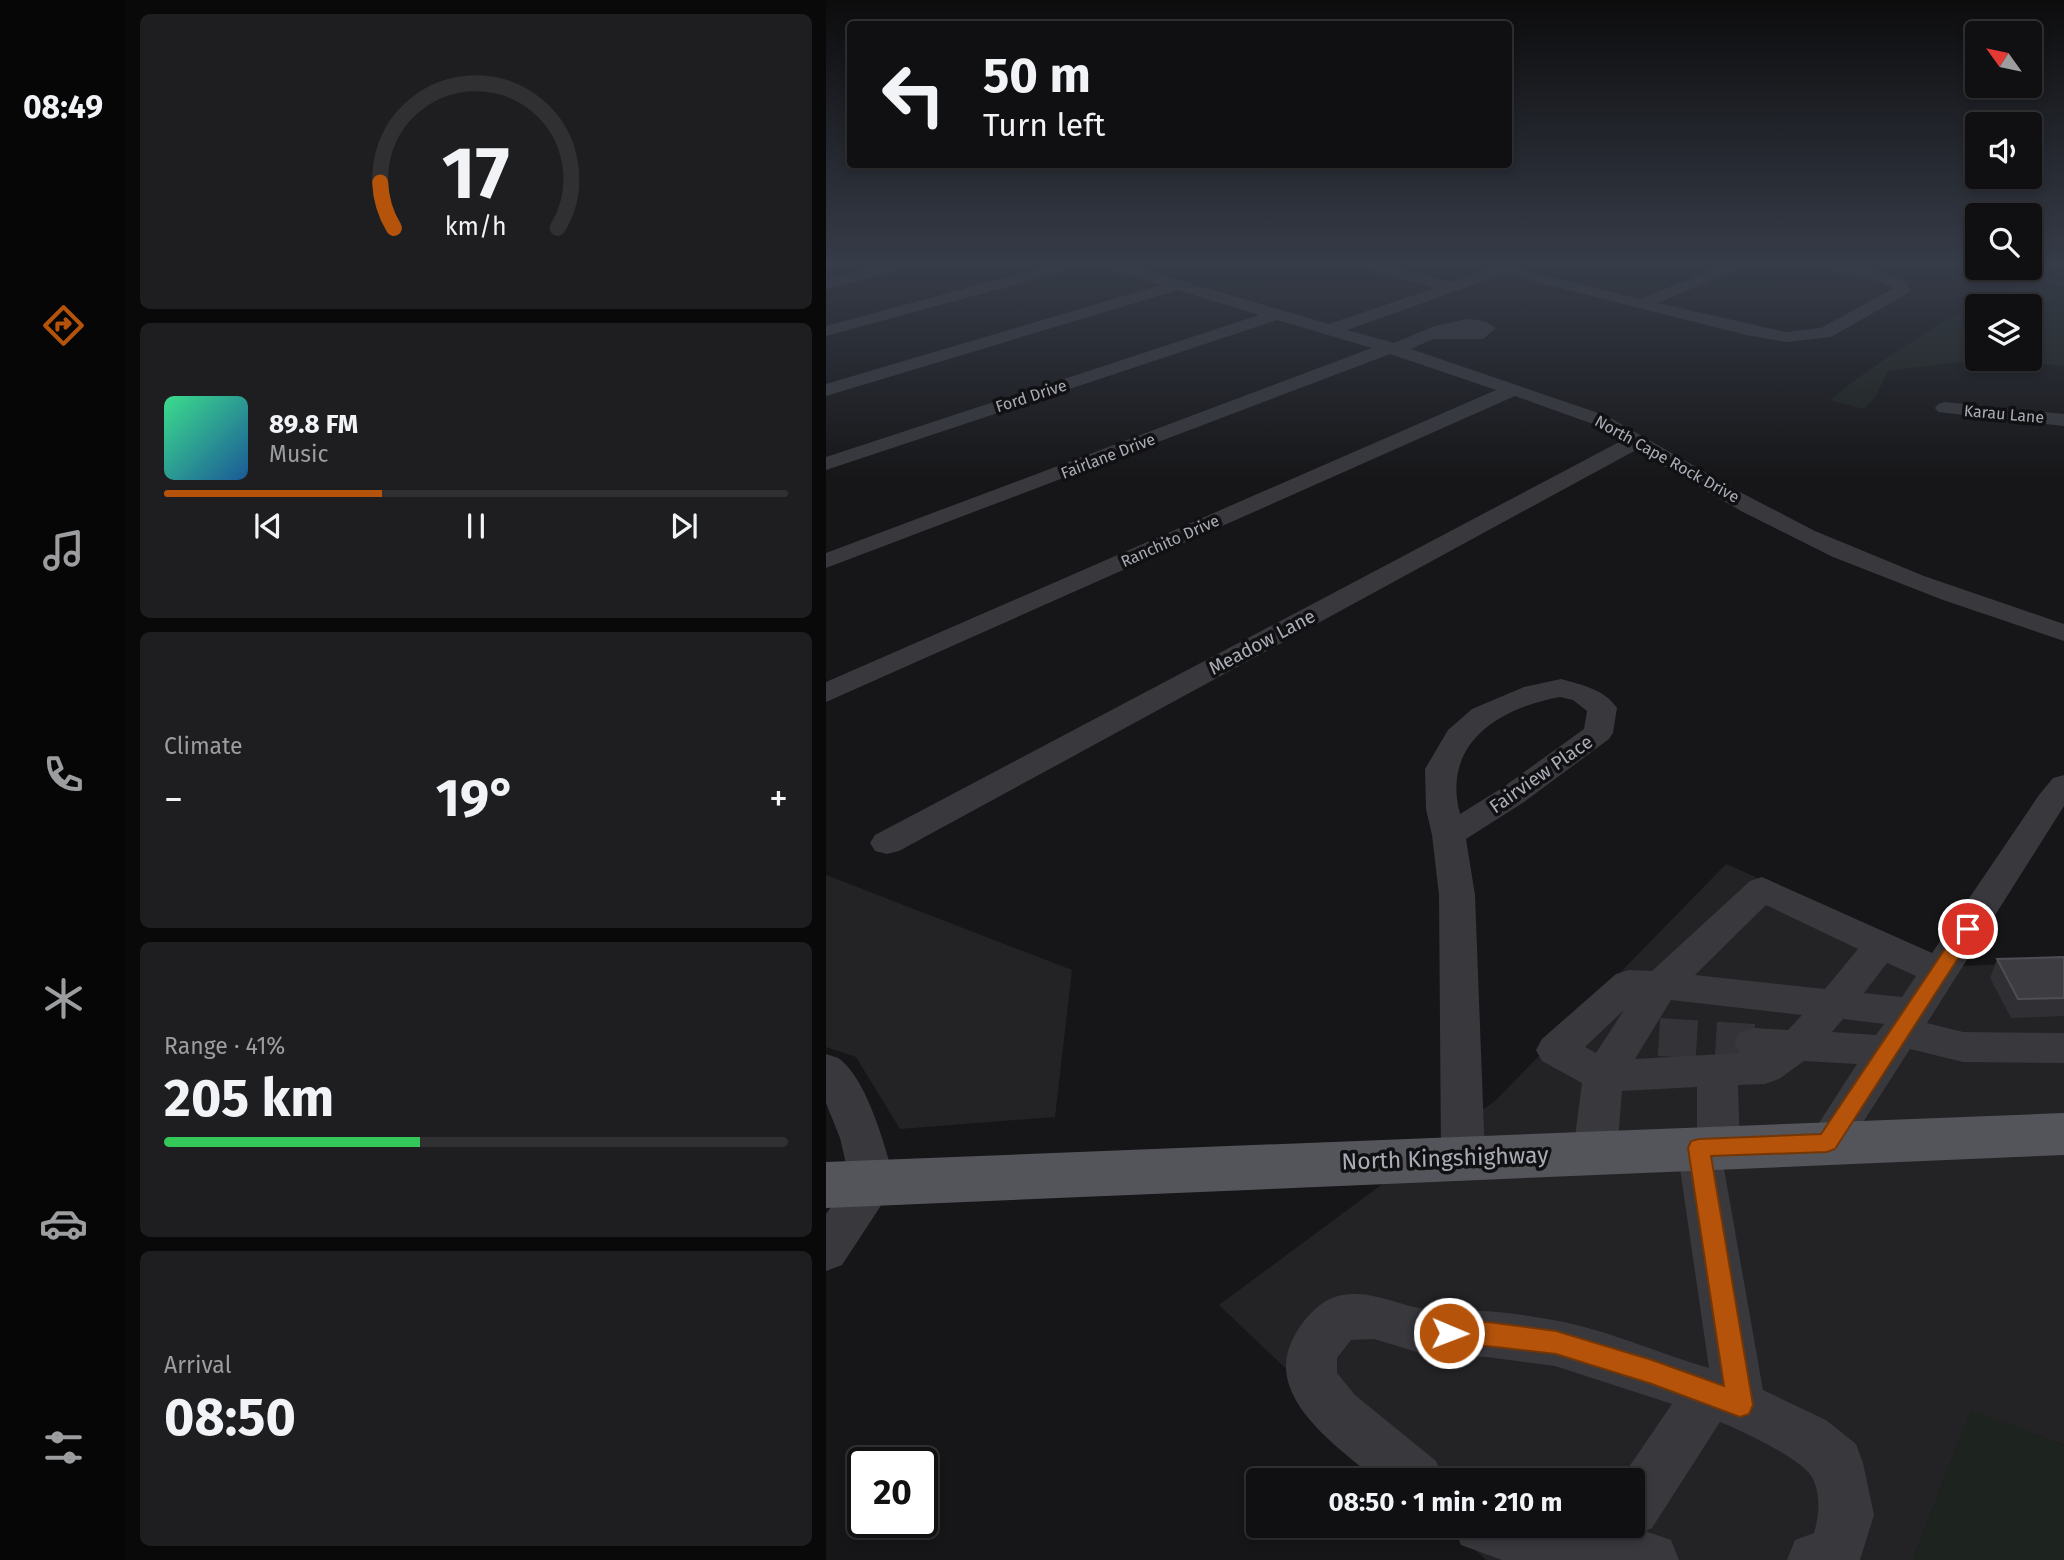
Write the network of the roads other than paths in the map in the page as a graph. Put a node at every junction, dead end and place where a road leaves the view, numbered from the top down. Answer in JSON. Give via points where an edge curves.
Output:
{"nodes":[{"id":1,"x":1011,"y":335,"type":"edge"},
{"id":2,"x":1215,"y":335,"type":"edge"},
{"id":3,"x":1346,"y":335,"type":"edge"},
{"id":4,"x":1432,"y":335,"type":"edge"},
{"id":5,"x":1785,"y":335,"type":"edge"},
{"id":6,"x":1815,"y":335,"type":"edge"},
{"id":7,"x":1392,"y":349,"type":"junction"},
{"id":8,"x":1514,"y":389,"type":"junction"},
{"id":9,"x":826,"y":390,"type":"edge"},
{"id":10,"x":1945,"y":408,"type":"dead end"},
{"id":11,"x":2064,"y":420,"type":"edge"},
{"id":12,"x":1637,"y":441,"type":"junction"},
{"id":13,"x":826,"y":464,"type":"edge"},
{"id":14,"x":826,"y":561,"type":"edge"},
{"id":15,"x":2064,"y":633,"type":"edge"},
{"id":16,"x":826,"y":693,"type":"edge"},
{"id":17,"x":2059,"y":798,"type":"edge"},
{"id":18,"x":1449,"y":835,"type":"junction"},
{"id":19,"x":887,"y":843,"type":"dead end"},
{"id":20,"x":1881,"y":945,"type":"junction"},
{"id":21,"x":1940,"y":972,"type":"junction"},
{"id":22,"x":1661,"y":985,"type":"junction"},
{"id":23,"x":1834,"y":1004,"type":"junction"},
{"id":24,"x":1901,"y":1032,"type":"junction"},
{"id":25,"x":1755,"y":1043,"type":"tunnel mouth"},
{"id":26,"x":1798,"y":1045,"type":"junction"},
{"id":27,"x":2064,"y":1048,"type":"edge"},
{"id":28,"x":826,"y":1070,"type":"edge"},
{"id":29,"x":1717,"y":1071,"type":"junction"},
{"id":30,"x":1603,"y":1076,"type":"junction"},
{"id":31,"x":2064,"y":1135,"type":"edge"},
{"id":32,"x":1827,"y":1143,"type":"junction"},
{"id":33,"x":1708,"y":1147,"type":"junction"},
{"id":34,"x":1595,"y":1152,"type":"junction"},
{"id":35,"x":1462,"y":1157,"type":"junction"},
{"id":36,"x":849,"y":1184,"type":"edge"},
{"id":37,"x":826,"y":1251,"type":"edge"},
{"id":38,"x":1725,"y":1399,"type":"junction"},
{"id":39,"x":1403,"y":1468,"type":"edge"},
{"id":40,"x":1645,"y":1495,"type":"edge"},
{"id":41,"x":1521,"y":1538,"type":"edge"},
{"id":42,"x":1625,"y":1546,"type":"edge"},
{"id":43,"x":1815,"y":1560,"type":"edge"}],
"edges":[{"from":1,"to":9,"type":"street"},
{"from":2,"to":13,"type":"street","name":"Ford Drive"},
{"from":3,"to":7,"type":"street","name":"North Cape Rock Drive"},
{"from":4,"to":7,"type":"street","name":"Fairlane Drive"},
{"from":5,"to":6,"type":"street"},
{"from":7,"to":8,"type":"street","name":"North Cape Rock Drive"},
{"from":7,"to":14,"type":"street","name":"Fairlane Drive"},
{"from":8,"to":12,"type":"street","name":"North Cape Rock Drive","via":[[1600,420]]},
{"from":8,"to":16,"type":"street","name":"Ranchito Drive"},
{"from":10,"to":11,"type":"street","name":"Karau Lane"},
{"from":12,"to":15,"type":"street","name":"North Cape Rock Drive","via":[[1771,518],[1830,546]]},
{"from":12,"to":19,"type":"street","name":"Meadow Lane"},
{"from":17,"to":21,"type":"street"},
{"from":18,"to":18,"type":"street","name":"Fairview Place","via":[[1442,810],[1441,769],[1459,736],[1482,715],[1534,693],[1561,688],[1583,694],[1602,708],[1598,733]]},
{"from":18,"to":35,"type":"street","name":"Fairview Place","via":[[1457,894]]},
{"from":20,"to":21,"type":"street"},
{"from":20,"to":22,"type":"street","via":[[1762,889]]},
{"from":20,"to":23,"type":"street"},
{"from":21,"to":24,"type":"street"},
{"from":22,"to":23,"type":"street"},
{"from":22,"to":30,"type":"street","via":[[1645,1036]]},
{"from":22,"to":30,"type":"street","via":[[1629,984],[1556,1050]]},
{"from":23,"to":24,"type":"street"},
{"from":23,"to":26,"type":"street"},
{"from":24,"to":26,"type":"street"},
{"from":24,"to":27,"type":"street","via":[[1963,1047]]},
{"from":24,"to":32,"type":"street"},
{"from":25,"to":26,"type":"street"},
{"from":26,"to":29,"type":"street","via":[[1765,1068]]},
{"from":28,"to":36,"type":"street","via":[[843,1092],[863,1138]]},
{"from":29,"to":30,"type":"street"},
{"from":29,"to":33,"type":"street"},
{"from":30,"to":34,"type":"street"},
{"from":31,"to":32,"type":"main road","name":"North Kingshighway"},
{"from":32,"to":33,"type":"main road","name":"North Kingshighway"},
{"from":33,"to":34,"type":"main road","name":"North Kingshighway"},
{"from":33,"to":38,"type":"street"},
{"from":34,"to":35,"type":"main road","name":"North Kingshighway"},
{"from":35,"to":36,"type":"main road","name":"North Kingshighway"},
{"from":36,"to":37,"type":"street"},
{"from":38,"to":39,"type":"street","via":[[1556,1343],[1487,1334],[1430,1333],[1374,1317],[1339,1318],[1312,1351],[1312,1381],[1337,1413]]},
{"from":38,"to":40,"type":"street"},
{"from":38,"to":43,"type":"street","via":[[1808,1438],[1837,1463],[1847,1515],[1834,1555]]},
{"from":41,"to":42,"type":"street"}]}
